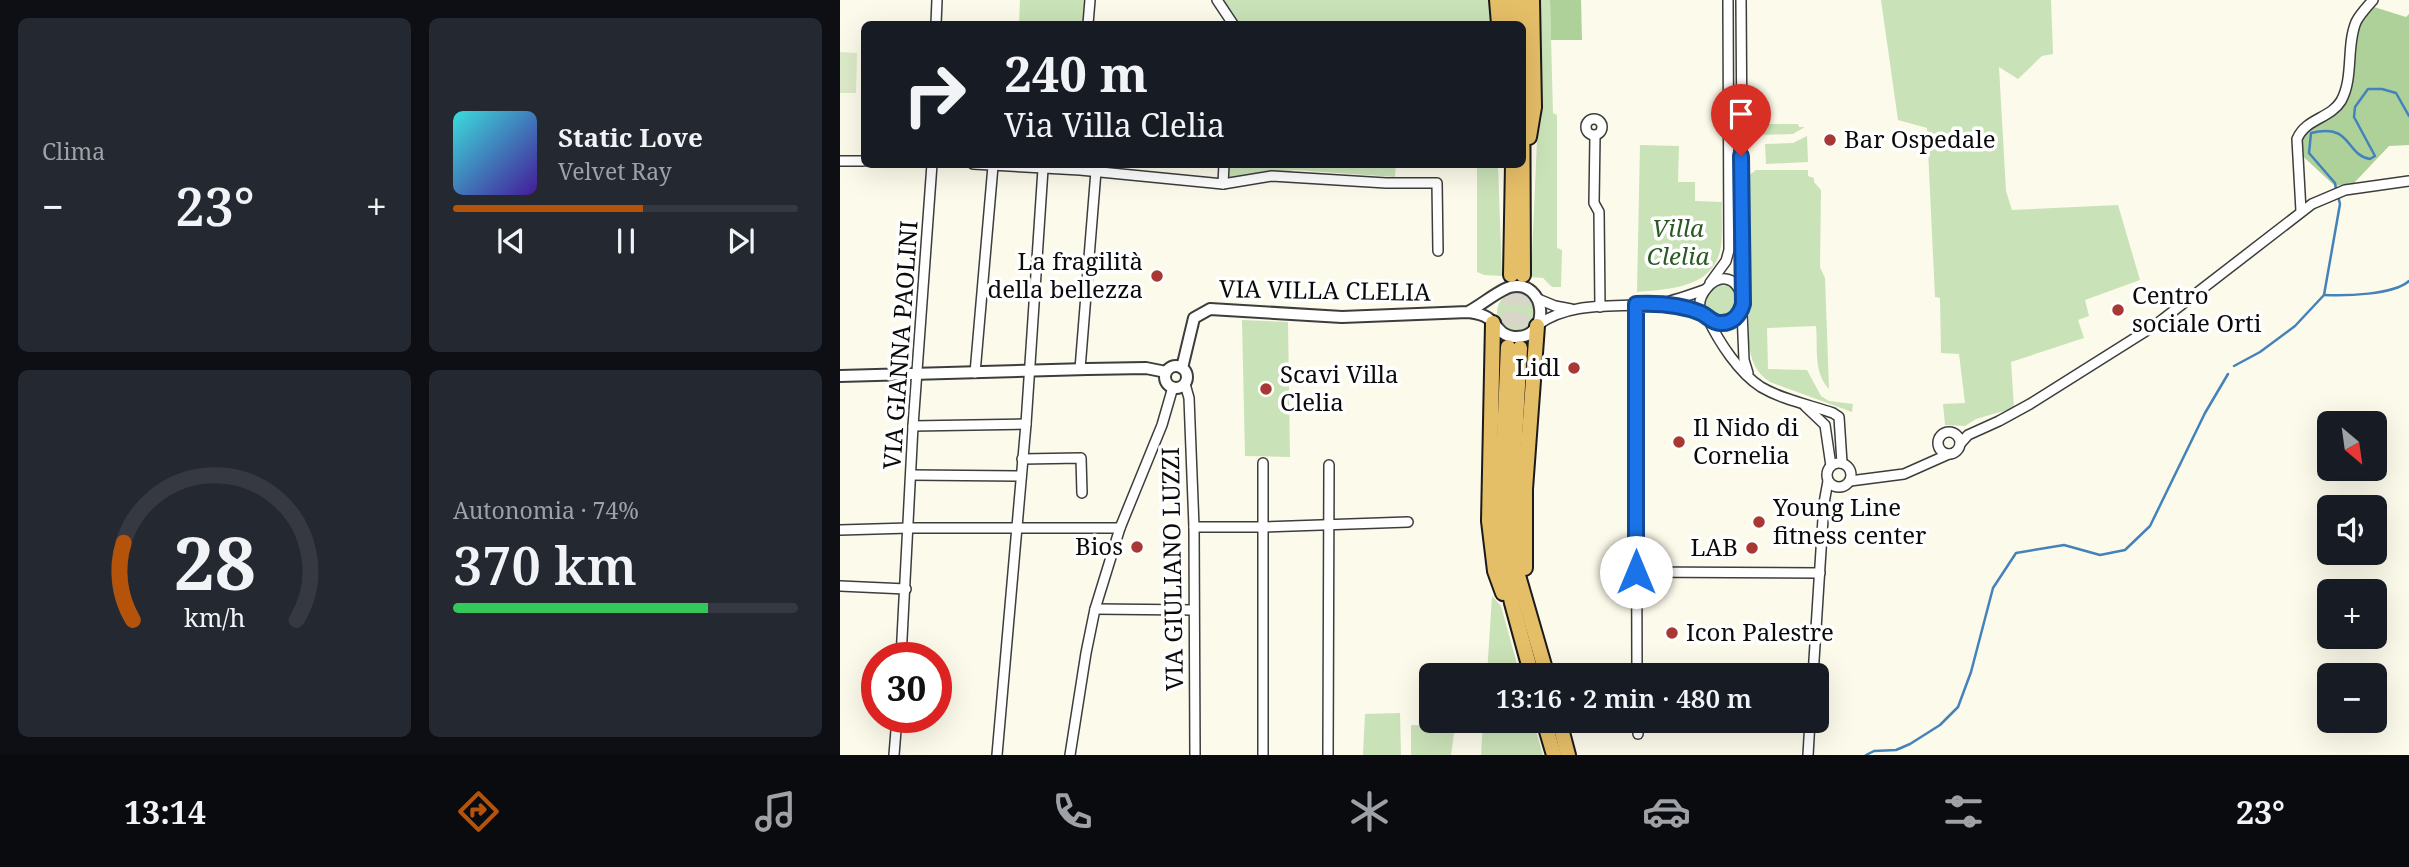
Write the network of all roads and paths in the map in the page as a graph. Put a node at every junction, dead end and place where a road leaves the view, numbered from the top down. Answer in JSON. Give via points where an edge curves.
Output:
{"nodes":[{"id":1,"x":937,"y":0,"type":"edge"},
{"id":2,"x":1090,"y":0,"type":"edge"},
{"id":3,"x":1217,"y":0,"type":"edge"},
{"id":4,"x":1497,"y":0,"type":"edge"},
{"id":5,"x":1508,"y":0,"type":"edge"},
{"id":6,"x":1520,"y":0,"type":"edge"},
{"id":7,"x":1532,"y":0,"type":"edge"},
{"id":8,"x":1728,"y":0,"type":"edge"},
{"id":9,"x":1741,"y":0,"type":"edge"},
{"id":10,"x":2373,"y":0,"type":"edge"},
{"id":11,"x":1225,"y":19,"type":"edge"},
{"id":12,"x":936,"y":21,"type":"edge"},
{"id":13,"x":1088,"y":21,"type":"edge"},
{"id":14,"x":1499,"y":21,"type":"edge"},
{"id":15,"x":1510,"y":21,"type":"edge"},
{"id":16,"x":1522,"y":21,"type":"edge"},
{"id":17,"x":1526,"y":136,"type":"edge"},
{"id":18,"x":1595,"y":136,"type":"dead end"},
{"id":19,"x":840,"y":161,"type":"edge"},
{"id":20,"x":861,"y":161,"type":"edge"},
{"id":21,"x":932,"y":168,"type":"edge"},
{"id":22,"x":993,"y":168,"type":"edge"},
{"id":23,"x":1026,"y":168,"type":"edge"},
{"id":24,"x":1062,"y":168,"type":"edge"},
{"id":25,"x":1083,"y":168,"type":"edge"},
{"id":26,"x":1224,"y":168,"type":"edge"},
{"id":27,"x":1508,"y":168,"type":"edge"},
{"id":28,"x":1518,"y":168,"type":"edge"},
{"id":29,"x":1518,"y":168,"type":"edge"},
{"id":30,"x":1043,"y":169,"type":"junction"},
{"id":31,"x":1097,"y":172,"type":"junction"},
{"id":32,"x":2409,"y":181,"type":"edge"},
{"id":33,"x":1223,"y":184,"type":"junction"},
{"id":34,"x":1512,"y":204,"type":"junction"},
{"id":35,"x":2301,"y":211,"type":"junction"},
{"id":36,"x":1438,"y":251,"type":"dead end"},
{"id":37,"x":1707,"y":287,"type":"junction"},
{"id":38,"x":1496,"y":296,"type":"junction"},
{"id":39,"x":1538,"y":299,"type":"junction"},
{"id":40,"x":1661,"y":303,"type":"junction"},
{"id":41,"x":1636,"y":304,"type":"junction"},
{"id":42,"x":1743,"y":304,"type":"junction"},
{"id":43,"x":1600,"y":307,"type":"junction"},
{"id":44,"x":1573,"y":309,"type":"junction"},
{"id":45,"x":1468,"y":312,"type":"junction"},
{"id":46,"x":1706,"y":316,"type":"junction"},
{"id":47,"x":1493,"y":322,"type":"junction"},
{"id":48,"x":1538,"y":325,"type":"junction"},
{"id":49,"x":1182,"y":368,"type":"junction"},
{"id":50,"x":1080,"y":369,"type":"junction"},
{"id":51,"x":1030,"y":372,"type":"junction"},
{"id":52,"x":1166,"y":372,"type":"junction"},
{"id":53,"x":975,"y":373,"type":"junction"},
{"id":54,"x":918,"y":374,"type":"junction"},
{"id":55,"x":840,"y":376,"type":"edge"},
{"id":56,"x":1751,"y":378,"type":"junction"},
{"id":57,"x":1185,"y":384,"type":"junction"},
{"id":58,"x":1173,"y":387,"type":"junction"},
{"id":59,"x":1801,"y":403,"type":"junction"},
{"id":60,"x":1836,"y":414,"type":"junction"},
{"id":61,"x":1026,"y":424,"type":"junction"},
{"id":62,"x":1825,"y":425,"type":"junction"},
{"id":63,"x":913,"y":426,"type":"junction"},
{"id":64,"x":1954,"y":433,"type":"junction"},
{"id":65,"x":1968,"y":435,"type":"junction"},
{"id":66,"x":1938,"y":443,"type":"junction"},
{"id":67,"x":1960,"y":444,"type":"junction"},
{"id":68,"x":1949,"y":454,"type":"junction"},
{"id":69,"x":1023,"y":459,"type":"junction"},
{"id":70,"x":1933,"y":460,"type":"junction"},
{"id":71,"x":1264,"y":463,"type":"dead end"},
{"id":72,"x":1842,"y":463,"type":"junction"},
{"id":73,"x":1329,"y":465,"type":"dead end"},
{"id":74,"x":1830,"y":466,"type":"junction"},
{"id":75,"x":911,"y":475,"type":"junction"},
{"id":76,"x":1021,"y":476,"type":"junction"},
{"id":77,"x":1850,"y":476,"type":"junction"},
{"id":78,"x":1828,"y":481,"type":"junction"},
{"id":79,"x":1838,"y":488,"type":"junction"},
{"id":80,"x":1082,"y":493,"type":"dead end"},
{"id":81,"x":1824,"y":502,"type":"junction"},
{"id":82,"x":1408,"y":523,"type":"dead end"},
{"id":83,"x":1329,"y":526,"type":"junction"},
{"id":84,"x":1017,"y":527,"type":"junction"},
{"id":85,"x":1194,"y":527,"type":"junction"},
{"id":86,"x":1263,"y":527,"type":"junction"},
{"id":87,"x":909,"y":528,"type":"junction"},
{"id":88,"x":1119,"y":528,"type":"junction"},
{"id":89,"x":840,"y":530,"type":"edge"},
{"id":90,"x":1636,"y":572,"type":"junction"},
{"id":91,"x":1820,"y":573,"type":"junction"},
{"id":92,"x":840,"y":586,"type":"edge"},
{"id":93,"x":906,"y":589,"type":"junction"},
{"id":94,"x":1095,"y":609,"type":"junction"},
{"id":95,"x":1193,"y":610,"type":"junction"},
{"id":96,"x":1521,"y":638,"type":"junction"},
{"id":97,"x":1537,"y":638,"type":"junction"},
{"id":98,"x":902,"y":642,"type":"edge"},
{"id":99,"x":1528,"y":663,"type":"edge"},
{"id":100,"x":1544,"y":663,"type":"edge"},
{"id":101,"x":1637,"y":663,"type":"edge"},
{"id":102,"x":1814,"y":663,"type":"edge"},
{"id":103,"x":896,"y":733,"type":"edge"},
{"id":104,"x":1547,"y":733,"type":"edge"},
{"id":105,"x":1562,"y":733,"type":"edge"},
{"id":106,"x":1809,"y":733,"type":"edge"},
{"id":107,"x":894,"y":755,"type":"edge"},
{"id":108,"x":997,"y":755,"type":"edge"},
{"id":109,"x":1070,"y":755,"type":"edge"},
{"id":110,"x":1195,"y":755,"type":"edge"},
{"id":111,"x":1263,"y":755,"type":"edge"},
{"id":112,"x":1328,"y":755,"type":"edge"},
{"id":113,"x":1553,"y":755,"type":"edge"},
{"id":114,"x":1568,"y":755,"type":"edge"},
{"id":115,"x":1808,"y":755,"type":"edge"}],
"edges":[{"from":1,"to":12,"type":"street"},
{"from":2,"to":13,"type":"street"},
{"from":3,"to":11,"type":"street"},
{"from":4,"to":14,"type":"highway"},
{"from":5,"to":15,"type":"highway"},
{"from":6,"to":16,"type":"highway"},
{"from":7,"to":17,"type":"highway","via":[[1534,107]]},
{"from":8,"to":37,"type":"street","via":[[1729,250]]},
{"from":9,"to":42,"type":"street"},
{"from":10,"to":35,"type":"street","via":[[2357,20],[2339,104],[2307,124],[2297,139]]},
{"from":18,"to":43,"type":"street"},
{"from":19,"to":20,"type":"street"},
{"from":21,"to":54,"type":"street","name":"VIA GIANNA PAOLINI"},
{"from":22,"to":53,"type":"street"},
{"from":23,"to":30,"type":"street"},
{"from":24,"to":30,"type":"street"},
{"from":25,"to":31,"type":"street"},
{"from":26,"to":33,"type":"street"},
{"from":27,"to":34,"type":"highway"},
{"from":28,"to":34,"type":"highway"},
{"from":29,"to":34,"type":"highway","via":[[1517,275]]},
{"from":30,"to":51,"type":"street"},
{"from":31,"to":33,"type":"street"},
{"from":31,"to":50,"type":"street"},
{"from":32,"to":35,"type":"street","via":[[2345,190]]},
{"from":33,"to":36,"type":"street","via":[[1272,176],[1437,183]]},
{"from":35,"to":65,"type":"street","via":[[2154,326],[2030,404]]},
{"from":37,"to":40,"type":"street","name":"VIA VILLA CLELIA"},
{"from":37,"to":42,"type":"street","via":[[1731,282]]},
{"from":37,"to":46,"type":"street","via":[[1700,302]]},
{"from":38,"to":39,"type":"street","name":"VIA VILLA CLELIA","via":[[1518,287]]},
{"from":38,"to":45,"type":"street","name":"VIA VILLA CLELIA"},
{"from":38,"to":47,"type":"street","via":[[1491,308]]},
{"from":39,"to":44,"type":"street","name":"VIA VILLA CLELIA"},
{"from":39,"to":48,"type":"street"},
{"from":40,"to":41,"type":"street","name":"VIA VILLA CLELIA"},
{"from":40,"to":46,"type":"street","name":"VIA VILLA CLELIA"},
{"from":41,"to":43,"type":"street","name":"VIA VILLA CLELIA"},
{"from":41,"to":90,"type":"street"},
{"from":42,"to":46,"type":"street","via":[[1728,322]]},
{"from":42,"to":56,"type":"street","via":[[1744,360]]},
{"from":43,"to":44,"type":"street","name":"VIA VILLA CLELIA"},
{"from":44,"to":48,"type":"street","name":"VIA VILLA CLELIA"},
{"from":45,"to":47,"type":"street","name":"VIA VILLA CLELIA"},
{"from":45,"to":49,"type":"street","name":"VIA VILLA CLELIA","via":[[1342,317],[1210,309],[1194,318]]},
{"from":46,"to":56,"type":"street"},
{"from":47,"to":48,"type":"street","name":"VIA VILLA CLELIA","via":[[1502,333],[1515,337]]},
{"from":47,"to":96,"type":"highway","via":[[1491,551],[1494,571]]},
{"from":48,"to":97,"type":"highway","via":[[1524,553]]},
{"from":49,"to":52,"type":"street","via":[[1175,366]]},
{"from":49,"to":57,"type":"street","name":"VIA VILLA CLELIA"},
{"from":50,"to":51,"type":"street"},
{"from":50,"to":52,"type":"street"},
{"from":51,"to":53,"type":"street"},
{"from":51,"to":61,"type":"street"},
{"from":52,"to":58,"type":"street","via":[[1165,379]]},
{"from":53,"to":54,"type":"street"},
{"from":54,"to":55,"type":"street"},
{"from":54,"to":63,"type":"street","name":"VIA GIANNA PAOLINI"},
{"from":56,"to":59,"type":"street","via":[[1764,389]]},
{"from":57,"to":58,"type":"street"},
{"from":57,"to":85,"type":"street","name":"VIA GIULIANO LUZZI"},
{"from":58,"to":88,"type":"street"},
{"from":59,"to":60,"type":"street"},
{"from":59,"to":62,"type":"street"},
{"from":60,"to":62,"type":"street","via":[[1827,416]]},
{"from":60,"to":72,"type":"street"},
{"from":61,"to":63,"type":"street"},
{"from":61,"to":69,"type":"street"},
{"from":62,"to":74,"type":"street"},
{"from":63,"to":75,"type":"street","name":"VIA GIANNA PAOLINI"},
{"from":64,"to":65,"type":"street"},
{"from":64,"to":66,"type":"street","via":[[1943,433]]},
{"from":64,"to":67,"type":"street"},
{"from":65,"to":67,"type":"street"},
{"from":66,"to":68,"type":"street"},
{"from":66,"to":70,"type":"street"},
{"from":67,"to":68,"type":"street"},
{"from":68,"to":70,"type":"street"},
{"from":69,"to":76,"type":"street"},
{"from":69,"to":80,"type":"street","via":[[1081,458]]},
{"from":70,"to":77,"type":"street","via":[[1904,474]]},
{"from":71,"to":86,"type":"street"},
{"from":72,"to":74,"type":"street"},
{"from":72,"to":77,"type":"street"},
{"from":73,"to":83,"type":"street"},
{"from":74,"to":78,"type":"street"},
{"from":75,"to":76,"type":"street"},
{"from":75,"to":87,"type":"street","name":"VIA GIANNA PAOLINI"},
{"from":76,"to":84,"type":"street"},
{"from":77,"to":79,"type":"street","via":[[1845,486]]},
{"from":78,"to":79,"type":"street"},
{"from":78,"to":81,"type":"street"},
{"from":79,"to":81,"type":"street"},
{"from":81,"to":91,"type":"street"},
{"from":82,"to":83,"type":"street"},
{"from":83,"to":86,"type":"street"},
{"from":83,"to":112,"type":"street"},
{"from":84,"to":87,"type":"street"},
{"from":84,"to":88,"type":"street"},
{"from":84,"to":108,"type":"street"},
{"from":85,"to":86,"type":"street"},
{"from":85,"to":95,"type":"street","name":"VIA GIULIANO LUZZI"},
{"from":86,"to":111,"type":"street"},
{"from":87,"to":89,"type":"street"},
{"from":87,"to":93,"type":"street","name":"VIA GIANNA PAOLINI"},
{"from":88,"to":94,"type":"street"},
{"from":90,"to":91,"type":"street"},
{"from":90,"to":101,"type":"street"},
{"from":91,"to":102,"type":"street"},
{"from":92,"to":93,"type":"street"},
{"from":93,"to":98,"type":"street","name":"VIA GIANNA PAOLINI"},
{"from":94,"to":95,"type":"street"},
{"from":94,"to":109,"type":"street"},
{"from":95,"to":110,"type":"street","name":"VIA GIULIANO LUZZI"},
{"from":96,"to":97,"type":"highway","via":[[1502,555],[1501,507],[1514,347],[1516,565]]},
{"from":96,"to":99,"type":"highway"},
{"from":97,"to":100,"type":"highway"},
{"from":103,"to":107,"type":"street"},
{"from":104,"to":113,"type":"highway"},
{"from":105,"to":114,"type":"highway"},
{"from":106,"to":115,"type":"street"}]}
